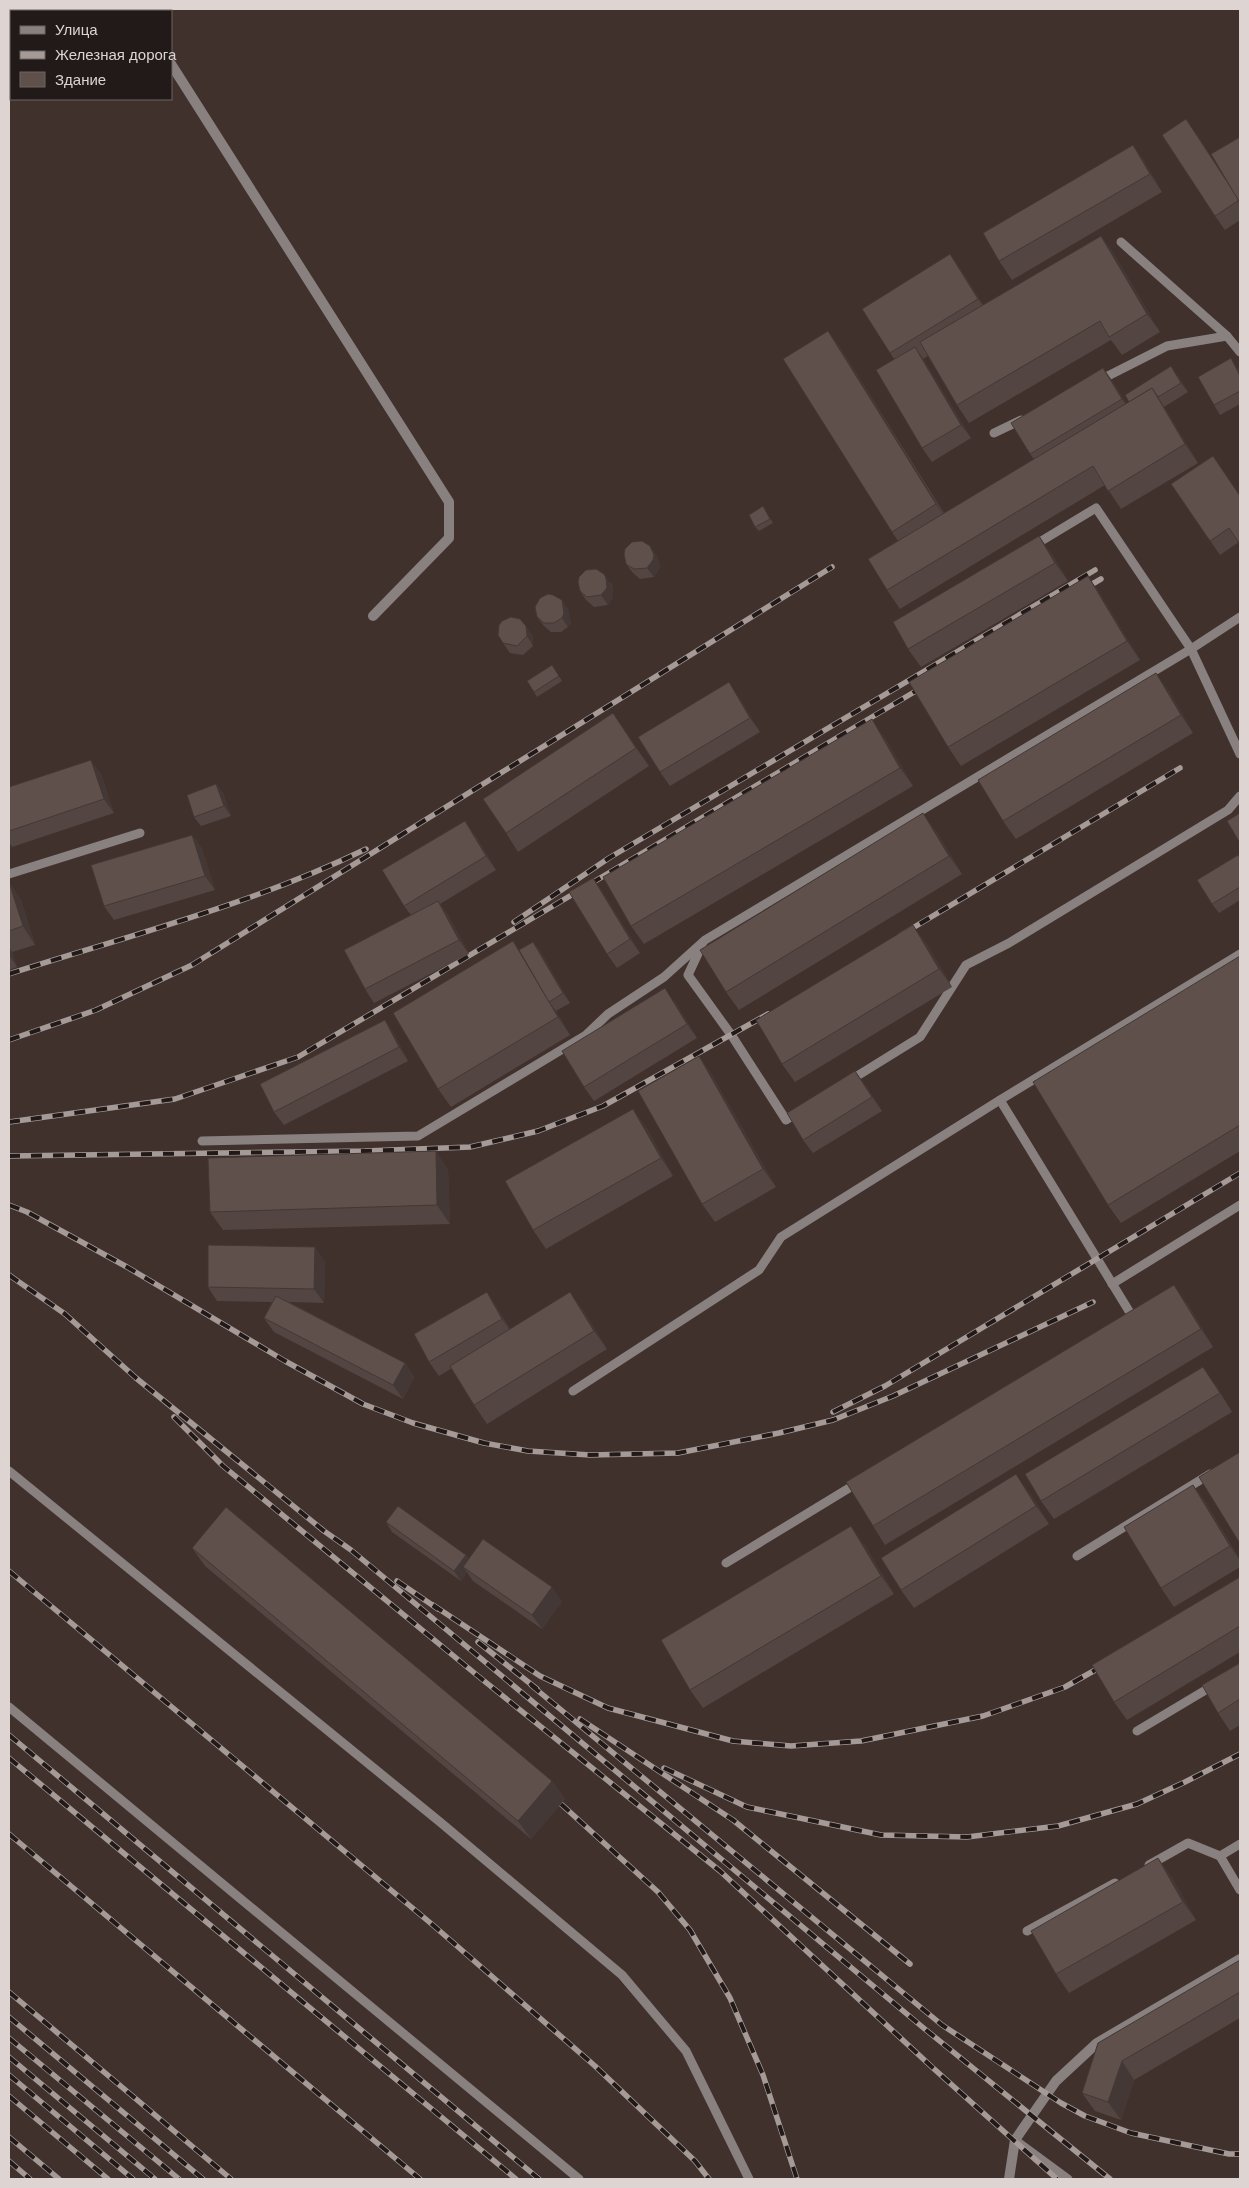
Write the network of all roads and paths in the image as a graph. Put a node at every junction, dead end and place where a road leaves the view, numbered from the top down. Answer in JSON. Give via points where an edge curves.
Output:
{"nodes":[{"id":1,"x":172,"y":66,"type":"edge"},
{"id":2,"x":1121,"y":242,"type":"dead end"},
{"id":3,"x":1227,"y":336,"type":"junction"},
{"id":4,"x":1240,"y":352,"type":"edge"},
{"id":5,"x":1089,"y":386,"type":"edge"},
{"id":6,"x":1028,"y":416,"type":"edge"},
{"id":7,"x":994,"y":433,"type":"dead end"},
{"id":8,"x":1028,"y":549,"type":"edge"},
{"id":9,"x":373,"y":616,"type":"dead end"},
{"id":10,"x":1240,"y":617,"type":"edge"},
{"id":11,"x":1191,"y":649,"type":"junction"},
{"id":12,"x":1240,"y":754,"type":"edge"},
{"id":13,"x":1240,"y":796,"type":"edge"},
{"id":14,"x":140,"y":833,"type":"dead end"},
{"id":15,"x":9,"y":874,"type":"edge"},
{"id":16,"x":705,"y":940,"type":"junction"},
{"id":17,"x":1240,"y":954,"type":"edge"},
{"id":18,"x":844,"y":1084,"type":"edge"},
{"id":19,"x":1000,"y":1100,"type":"junction"},
{"id":20,"x":811,"y":1105,"type":"edge"},
{"id":21,"x":202,"y":1140,"type":"dead end"},
{"id":22,"x":1240,"y":1205,"type":"edge"},
{"id":23,"x":1112,"y":1284,"type":"junction"},
{"id":24,"x":1115,"y":1327,"type":"edge"},
{"id":25,"x":573,"y":1391,"type":"dead end"},
{"id":26,"x":9,"y":1471,"type":"edge"},
{"id":27,"x":1216,"y":1471,"type":"edge"},
{"id":28,"x":870,"y":1476,"type":"edge"},
{"id":29,"x":1077,"y":1556,"type":"dead end"},
{"id":30,"x":726,"y":1563,"type":"dead end"},
{"id":31,"x":1223,"y":1679,"type":"edge"},
{"id":32,"x":9,"y":1707,"type":"edge"},
{"id":33,"x":1138,"y":1731,"type":"dead end"},
{"id":34,"x":1240,"y":1844,"type":"edge"},
{"id":35,"x":1220,"y":1856,"type":"junction"},
{"id":36,"x":1137,"y":1871,"type":"edge"},
{"id":37,"x":1120,"y":1880,"type":"edge"},
{"id":38,"x":1240,"y":1890,"type":"edge"},
{"id":39,"x":1027,"y":1931,"type":"dead end"},
{"id":40,"x":1240,"y":1959,"type":"edge"},
{"id":41,"x":1014,"y":2140,"type":"junction"},
{"id":42,"x":579,"y":2179,"type":"edge"},
{"id":43,"x":750,"y":2179,"type":"edge"},
{"id":44,"x":1009,"y":2179,"type":"edge"},
{"id":45,"x":1068,"y":2179,"type":"edge"}],
"edges":[{"from":1,"to":9,"type":"street","via":[[449,502],[449,538]]},
{"from":2,"to":3,"type":"lane"},
{"from":3,"to":4,"type":"lane"},
{"from":3,"to":5,"type":"lane","via":[[1167,346]]},
{"from":6,"to":7,"type":"lane"},
{"from":8,"to":11,"type":"lane","via":[[1096,508]]},
{"from":10,"to":11,"type":"lane"},
{"from":11,"to":12,"type":"lane"},
{"from":11,"to":16,"type":"lane"},
{"from":13,"to":18,"type":"lane","via":[[1228,810],[1009,943],[966,965],[920,1037]]},
{"from":14,"to":15,"type":"lane"},
{"from":16,"to":20,"type":"lane","via":[[688,975],[786,1120]]},
{"from":16,"to":21,"type":"lane","via":[[664,977],[608,1014],[586,1036],[418,1136]]},
{"from":17,"to":19,"type":"lane"},
{"from":19,"to":23,"type":"lane"},
{"from":19,"to":25,"type":"lane","via":[[781,1237],[759,1270]]},
{"from":22,"to":23,"type":"lane"},
{"from":23,"to":24,"type":"lane","via":[[1132,1316]]},
{"from":26,"to":43,"type":"lane","via":[[440,1822],[622,1975],[686,2051]]},
{"from":27,"to":29,"type":"lane"},
{"from":28,"to":30,"type":"lane"},
{"from":31,"to":33,"type":"lane"},
{"from":32,"to":42,"type":"lane"},
{"from":34,"to":35,"type":"lane"},
{"from":35,"to":36,"type":"lane","via":[[1188,1843]]},
{"from":35,"to":38,"type":"lane"},
{"from":37,"to":39,"type":"lane"},
{"from":40,"to":41,"type":"street","via":[[1097,2044],[1056,2081]]},
{"from":41,"to":44,"type":"street"},
{"from":41,"to":45,"type":"lane"}]}
